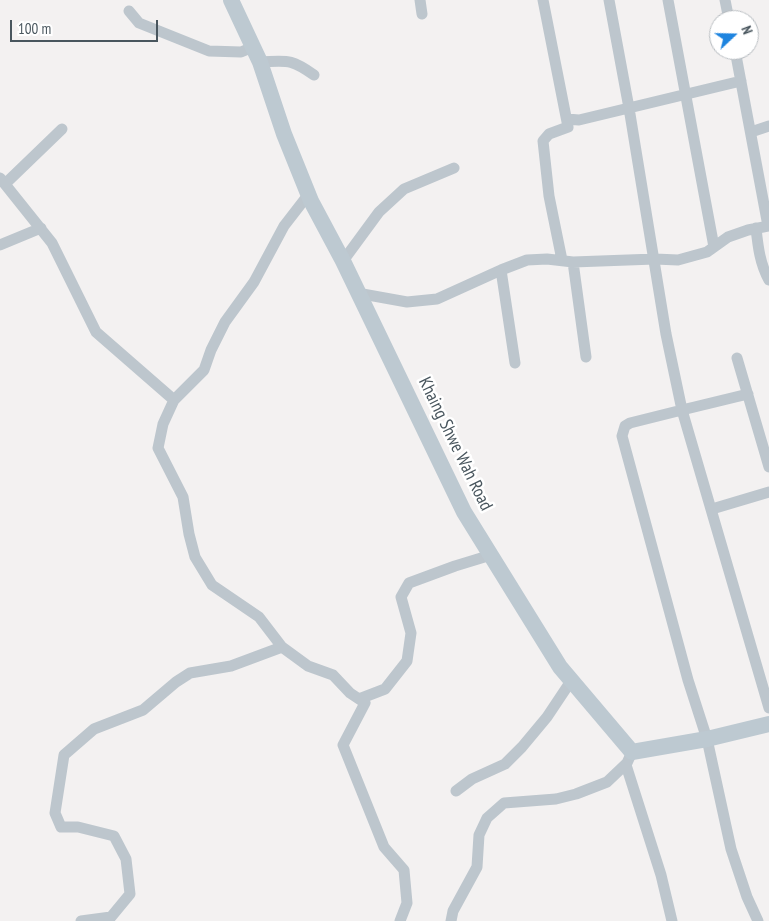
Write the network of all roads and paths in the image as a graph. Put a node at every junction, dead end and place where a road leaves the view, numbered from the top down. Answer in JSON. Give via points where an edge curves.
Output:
{"nodes":[{"id":1,"x":231,"y":0,"type":"edge"},
{"id":2,"x":420,"y":0,"type":"edge"},
{"id":3,"x":543,"y":0,"type":"edge"},
{"id":4,"x":609,"y":0,"type":"edge"},
{"id":5,"x":668,"y":0,"type":"edge"},
{"id":6,"x":129,"y":11,"type":"dead end"},
{"id":7,"x":422,"y":14,"type":"dead end"},
{"id":8,"x":253,"y":47,"type":"junction"},
{"id":9,"x":737,"y":60,"type":"edge"},
{"id":10,"x":260,"y":62,"type":"junction"},
{"id":11,"x":314,"y":75,"type":"dead end"},
{"id":12,"x":741,"y":81,"type":"junction"},
{"id":13,"x":686,"y":95,"type":"junction"},
{"id":14,"x":629,"y":108,"type":"junction"},
{"id":15,"x":567,"y":119,"type":"junction"},
{"id":16,"x":769,"y":126,"type":"edge"},
{"id":17,"x":62,"y":129,"type":"dead end"},
{"id":18,"x":750,"y":132,"type":"junction"},
{"id":19,"x":454,"y":168,"type":"dead end"},
{"id":20,"x":5,"y":184,"type":"edge"},
{"id":21,"x":308,"y":194,"type":"junction"},
{"id":22,"x":0,"y":196,"type":"edge"},
{"id":23,"x":764,"y":227,"type":"edge"},
{"id":24,"x":41,"y":228,"type":"junction"},
{"id":25,"x":0,"y":245,"type":"edge"},
{"id":26,"x":714,"y":247,"type":"junction"},
{"id":27,"x":655,"y":258,"type":"junction"},
{"id":28,"x":343,"y":261,"type":"junction"},
{"id":29,"x":568,"y":261,"type":"junction"},
{"id":30,"x":501,"y":270,"type":"junction"},
{"id":31,"x":769,"y":280,"type":"edge"},
{"id":32,"x":357,"y":293,"type":"junction"},
{"id":33,"x":586,"y":357,"type":"dead end"},
{"id":34,"x":737,"y":358,"type":"dead end"},
{"id":35,"x":515,"y":363,"type":"dead end"},
{"id":36,"x":748,"y":394,"type":"junction"},
{"id":37,"x":174,"y":400,"type":"junction"},
{"id":38,"x":682,"y":410,"type":"junction"},
{"id":39,"x":769,"y":467,"type":"edge"},
{"id":40,"x":769,"y":492,"type":"edge"},
{"id":41,"x":712,"y":509,"type":"junction"},
{"id":42,"x":491,"y":556,"type":"junction"},
{"id":43,"x":282,"y":647,"type":"junction"},
{"id":44,"x":571,"y":681,"type":"junction"},
{"id":45,"x":359,"y":699,"type":"junction"},
{"id":46,"x":769,"y":708,"type":"edge"},
{"id":47,"x":769,"y":724,"type":"edge"},
{"id":48,"x":707,"y":739,"type":"junction"},
{"id":49,"x":629,"y":758,"type":"junction"},
{"id":50,"x":456,"y":791,"type":"dead end"},
{"id":51,"x":81,"y":921,"type":"edge"},
{"id":52,"x":400,"y":921,"type":"edge"},
{"id":53,"x":451,"y":921,"type":"edge"},
{"id":54,"x":672,"y":921,"type":"edge"},
{"id":55,"x":758,"y":921,"type":"edge"}],
"edges":[{"from":1,"to":8,"type":"street","name":"Khaing Shwe Wah Road"},
{"from":2,"to":7,"type":"street"},
{"from":3,"to":15,"type":"street"},
{"from":4,"to":14,"type":"street"},
{"from":5,"to":13,"type":"street"},
{"from":6,"to":8,"type":"street","via":[[139,23],[210,51],[241,52]]},
{"from":8,"to":10,"type":"street","name":"Khaing Shwe Wah Road"},
{"from":9,"to":12,"type":"street"},
{"from":10,"to":11,"type":"street","via":[[289,61]]},
{"from":10,"to":21,"type":"street","name":"Khaing Shwe Wah Road"},
{"from":12,"to":13,"type":"street"},
{"from":12,"to":18,"type":"street"},
{"from":13,"to":14,"type":"street"},
{"from":13,"to":26,"type":"street"},
{"from":14,"to":15,"type":"street","via":[[580,120]]},
{"from":14,"to":27,"type":"street"},
{"from":15,"to":29,"type":"street","via":[[568,127],[549,134],[543,141],[549,196]]},
{"from":16,"to":18,"type":"street"},
{"from":17,"to":20,"type":"street"},
{"from":18,"to":23,"type":"street"},
{"from":19,"to":28,"type":"street","via":[[404,189],[379,212]]},
{"from":20,"to":22,"type":"street"},
{"from":20,"to":24,"type":"street"},
{"from":21,"to":28,"type":"street","name":"Khaing Shwe Wah Road"},
{"from":21,"to":37,"type":"street","via":[[284,226],[254,282],[224,322],[204,370]]},
{"from":23,"to":26,"type":"street","via":[[728,237]]},
{"from":23,"to":31,"type":"street","via":[[758,250]]},
{"from":24,"to":25,"type":"street"},
{"from":24,"to":37,"type":"street","via":[[52,243],[96,332]]},
{"from":26,"to":27,"type":"street","via":[[678,260]]},
{"from":27,"to":29,"type":"street"},
{"from":27,"to":38,"type":"street"},
{"from":28,"to":32,"type":"street","name":"Khaing Shwe Wah Road"},
{"from":29,"to":30,"type":"street","via":[[527,260]]},
{"from":29,"to":33,"type":"street"},
{"from":30,"to":32,"type":"street","via":[[437,299],[407,302]]},
{"from":30,"to":35,"type":"street"},
{"from":32,"to":42,"type":"street","name":"Khaing Shwe Wah Road","via":[[464,512]]},
{"from":34,"to":36,"type":"street"},
{"from":36,"to":38,"type":"street"},
{"from":36,"to":39,"type":"street"},
{"from":37,"to":43,"type":"street","via":[[163,424],[158,448],[183,497],[195,557],[212,585],[259,617]]},
{"from":38,"to":41,"type":"street"},
{"from":38,"to":48,"type":"street","via":[[630,423],[625,426],[622,436]]},
{"from":40,"to":41,"type":"street"},
{"from":41,"to":46,"type":"street"},
{"from":42,"to":44,"type":"street","name":"Khaing Shwe Wah Road"},
{"from":42,"to":45,"type":"street","via":[[409,582],[401,597],[412,633],[407,661],[385,689]]},
{"from":43,"to":45,"type":"street","via":[[308,666],[333,675]]},
{"from":43,"to":51,"type":"street","via":[[231,666],[190,673],[143,710],[94,729],[64,755],[55,813],[61,827],[78,827],[114,836],[126,859],[130,894],[111,917]]},
{"from":44,"to":49,"type":"street","name":"Khaing Shwe Wah Road"},
{"from":44,"to":50,"type":"street","via":[[547,717],[505,764],[472,779]]},
{"from":45,"to":52,"type":"street","via":[[365,703],[343,745],[384,847],[404,870],[407,903]]},
{"from":47,"to":48,"type":"street"},
{"from":48,"to":49,"type":"street"},
{"from":48,"to":55,"type":"street","via":[[731,849]]},
{"from":49,"to":53,"type":"street","via":[[607,782],[556,799],[504,803],[487,818],[479,835],[477,867],[453,911]]},
{"from":49,"to":54,"type":"street"}]}
